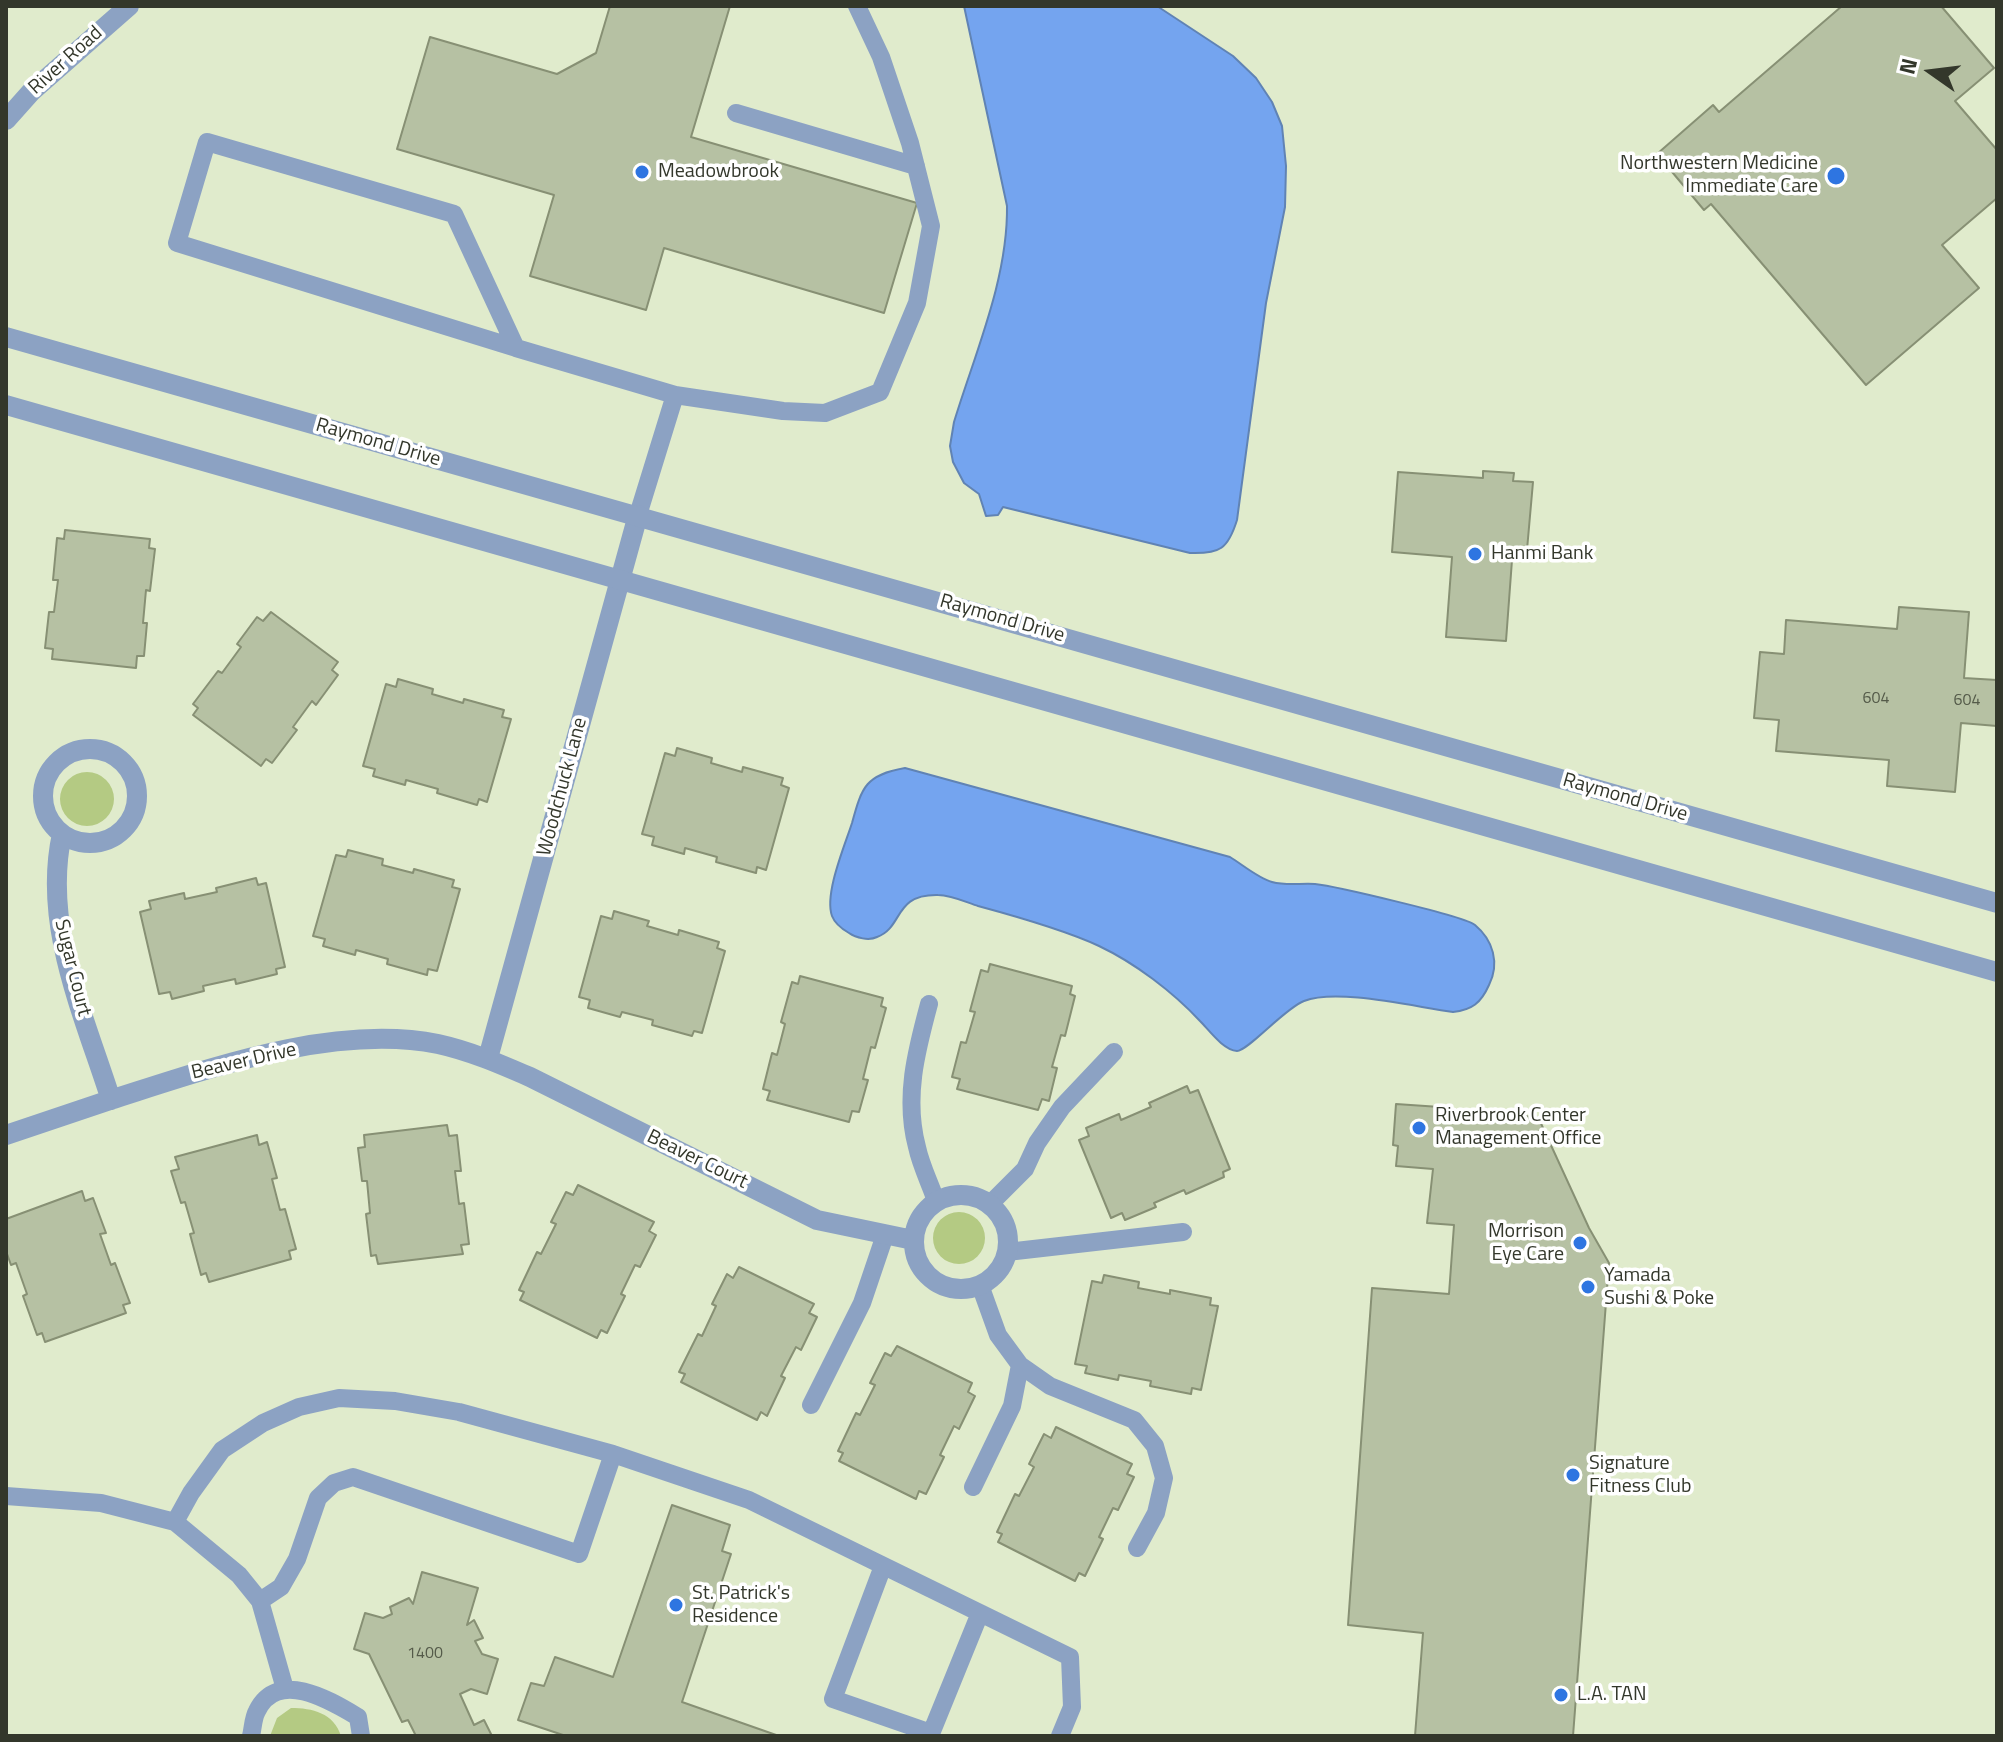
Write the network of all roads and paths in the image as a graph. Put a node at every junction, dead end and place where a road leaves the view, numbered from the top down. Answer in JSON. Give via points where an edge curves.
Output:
{"nodes":[{"id":1,"x":129,"y":6,"type":"edge"},
{"id":2,"x":857,"y":6,"type":"edge"},
{"id":3,"x":736,"y":113,"type":"dead end"},
{"id":4,"x":6,"y":120,"type":"edge"},
{"id":5,"x":916,"y":166,"type":"junction"},
{"id":6,"x":6,"y":337,"type":"edge"},
{"id":7,"x":516,"y":348,"type":"junction"},
{"id":8,"x":675,"y":395,"type":"junction"},
{"id":9,"x":6,"y":405,"type":"edge"},
{"id":10,"x":638,"y":515,"type":"junction"},
{"id":11,"x":621,"y":578,"type":"junction"},
{"id":12,"x":62,"y":834,"type":"junction"},
{"id":13,"x":1997,"y":903,"type":"edge"},
{"id":14,"x":1997,"y":972,"type":"edge"},
{"id":15,"x":929,"y":1004,"type":"dead end"},
{"id":16,"x":1114,"y":1052,"type":"dead end"},
{"id":17,"x":488,"y":1058,"type":"junction"},
{"id":18,"x":111,"y":1100,"type":"junction"},
{"id":19,"x":6,"y":1135,"type":"edge"},
{"id":20,"x":936,"y":1201,"type":"junction"},
{"id":21,"x":990,"y":1204,"type":"junction"},
{"id":22,"x":1183,"y":1232,"type":"dead end"},
{"id":23,"x":885,"y":1235,"type":"junction"},
{"id":24,"x":913,"y":1240,"type":"junction"},
{"id":25,"x":1007,"y":1252,"type":"junction"},
{"id":26,"x":980,"y":1285,"type":"junction"},
{"id":27,"x":1020,"y":1365,"type":"junction"},
{"id":28,"x":811,"y":1405,"type":"dead end"},
{"id":29,"x":613,"y":1454,"type":"junction"},
{"id":30,"x":973,"y":1487,"type":"dead end"},
{"id":31,"x":6,"y":1496,"type":"edge"},
{"id":32,"x":175,"y":1522,"type":"junction"},
{"id":33,"x":1137,"y":1548,"type":"dead end"},
{"id":34,"x":883,"y":1566,"type":"junction"},
{"id":35,"x":260,"y":1601,"type":"junction"},
{"id":36,"x":980,"y":1613,"type":"junction"},
{"id":37,"x":285,"y":1689,"type":"junction"},
{"id":38,"x":931,"y":1734,"type":"edge"},
{"id":39,"x":251,"y":1736,"type":"edge"},
{"id":40,"x":361,"y":1736,"type":"edge"},
{"id":41,"x":1060,"y":1736,"type":"edge"}],
"edges":[{"from":1,"to":4,"type":"street","name":"River Road"},
{"from":2,"to":5,"type":"lane","via":[[881,57]]},
{"from":3,"to":5,"type":"lane"},
{"from":5,"to":8,"type":"lane","via":[[931,226],[917,303],[880,392],[825,413]]},
{"from":6,"to":10,"type":"street","name":"Raymond Drive"},
{"from":7,"to":7,"type":"lane","via":[[454,214],[207,142],[177,243]]},
{"from":7,"to":8,"type":"lane"},
{"from":8,"to":10,"type":"lane"},
{"from":9,"to":11,"type":"street"},
{"from":10,"to":11,"type":"street","name":"Woodchuck Lane"},
{"from":10,"to":13,"type":"street","name":"Raymond Drive"},
{"from":11,"to":14,"type":"street"},
{"from":11,"to":17,"type":"street","name":"Woodchuck Lane"},
{"from":12,"to":12,"type":"street","via":[[93,843],[123,830],[137,801],[136,785],[118,758],[91,748],[76,750],[52,767],[43,795],[45,809]]},
{"from":12,"to":18,"type":"street","name":"Sugar Court","via":[[55,877],[58,917]]},
{"from":15,"to":20,"type":"lane","via":[[913,1062],[910,1105],[916,1147]]},
{"from":16,"to":21,"type":"lane","via":[[1062,1107],[1025,1169]]},
{"from":17,"to":18,"type":"street","name":"Beaver Drive","via":[[404,1040],[311,1046],[197,1072]]},
{"from":17,"to":23,"type":"street","name":"Beaver Court","via":[[817,1220]]},
{"from":18,"to":19,"type":"street","name":"Beaver Drive"},
{"from":20,"to":21,"type":"street","via":[[964,1194]]},
{"from":20,"to":24,"type":"street","via":[[924,1211]]},
{"from":21,"to":25,"type":"street","via":[[1005,1226]]},
{"from":22,"to":25,"type":"lane"},
{"from":23,"to":24,"type":"street","name":"Beaver Court"},
{"from":23,"to":28,"type":"lane","via":[[862,1303]]},
{"from":24,"to":26,"type":"street","via":[[922,1270],[934,1281],[949,1288]]},
{"from":25,"to":26,"type":"street","via":[[993,1277]]},
{"from":26,"to":27,"type":"lane","via":[[998,1335]]},
{"from":27,"to":30,"type":"lane","via":[[1012,1406]]},
{"from":27,"to":33,"type":"lane","via":[[1050,1386],[1134,1420],[1155,1446],[1164,1478],[1156,1513]]},
{"from":29,"to":32,"type":"lane","via":[[459,1412],[339,1398],[299,1407],[222,1450]]},
{"from":29,"to":34,"type":"lane","via":[[749,1500]]},
{"from":29,"to":35,"type":"lane","via":[[579,1554],[353,1477],[334,1483],[318,1498],[297,1559],[281,1587]]},
{"from":31,"to":32,"type":"lane","via":[[101,1503]]},
{"from":32,"to":35,"type":"lane","via":[[239,1575]]},
{"from":34,"to":36,"type":"lane"},
{"from":34,"to":38,"type":"lane","via":[[833,1699]]},
{"from":35,"to":37,"type":"lane"},
{"from":36,"to":38,"type":"lane"},
{"from":36,"to":41,"type":"lane","via":[[1070,1657],[1072,1707]]},
{"from":37,"to":39,"type":"lane","via":[[269,1696],[257,1711]]},
{"from":37,"to":40,"type":"lane","via":[[332,1701],[358,1717]]}]}
